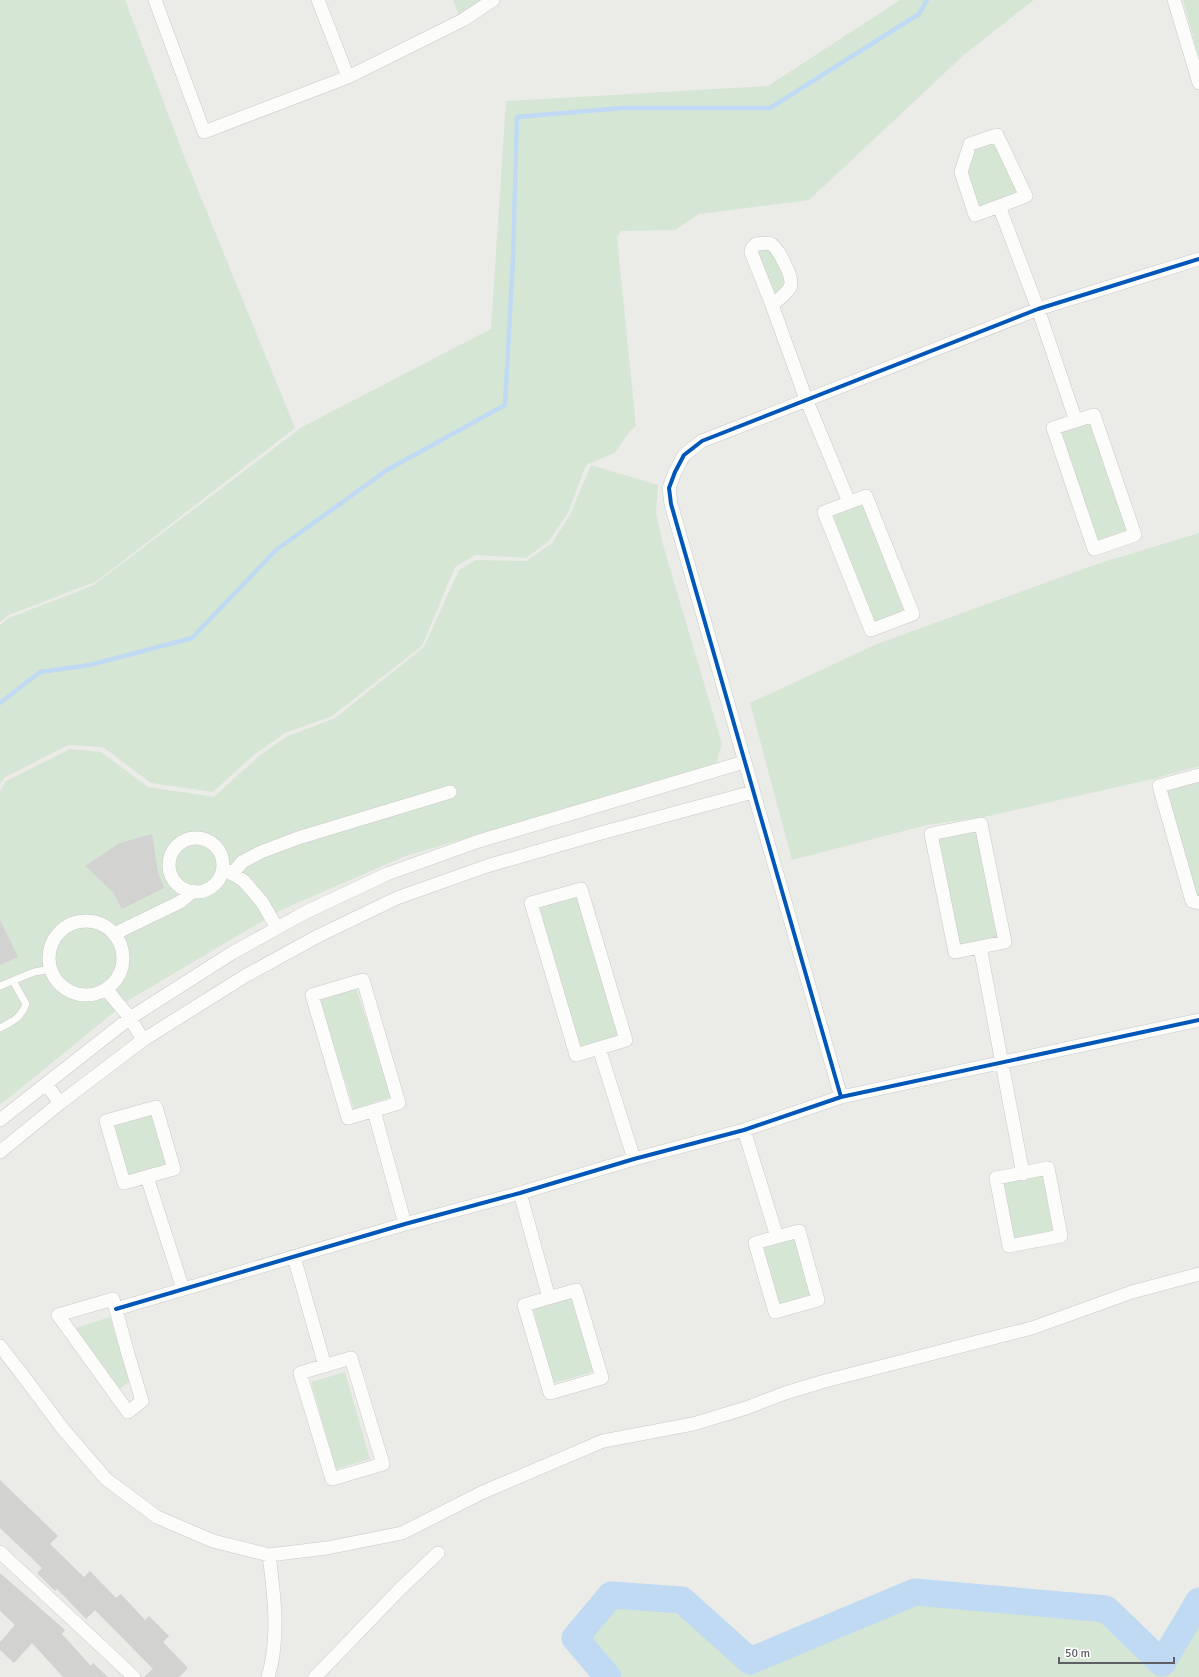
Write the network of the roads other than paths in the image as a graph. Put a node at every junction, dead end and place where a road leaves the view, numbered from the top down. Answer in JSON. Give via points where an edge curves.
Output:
{"nodes":[{"id":1,"x":155,"y":0,"type":"edge"},
{"id":2,"x":318,"y":0,"type":"edge"},
{"id":3,"x":493,"y":0,"type":"edge"},
{"id":4,"x":1174,"y":0,"type":"edge"},
{"id":5,"x":348,"y":77,"type":"junction"},
{"id":6,"x":1199,"y":82,"type":"edge"},
{"id":7,"x":999,"y":206,"type":"junction"},
{"id":8,"x":1199,"y":259,"type":"edge"},
{"id":9,"x":772,"y":305,"type":"dead end"},
{"id":10,"x":1038,"y":309,"type":"junction"},
{"id":11,"x":806,"y":399,"type":"junction"},
{"id":12,"x":1076,"y":421,"type":"junction"},
{"id":13,"x":849,"y":502,"type":"junction"},
{"id":14,"x":744,"y":762,"type":"junction"},
{"id":15,"x":1199,"y":775,"type":"edge"},
{"id":16,"x":450,"y":792,"type":"dead end"},
{"id":17,"x":753,"y":792,"type":"junction"},
{"id":18,"x":227,"y":871,"type":"junction"},
{"id":19,"x":193,"y":891,"type":"junction"},
{"id":20,"x":1199,"y":903,"type":"edge"},
{"id":21,"x":277,"y":928,"type":"junction"},
{"id":22,"x":114,"y":934,"type":"junction"},
{"id":23,"x":980,"y":947,"type":"junction"},
{"id":24,"x":51,"y":970,"type":"junction"},
{"id":25,"x":13,"y":981,"type":"junction"},
{"id":26,"x":0,"y":986,"type":"edge"},
{"id":27,"x":106,"y":989,"type":"junction"},
{"id":28,"x":130,"y":1018,"type":"junction"},
{"id":29,"x":1199,"y":1020,"type":"edge"},
{"id":30,"x":0,"y":1028,"type":"edge"},
{"id":31,"x":143,"y":1040,"type":"junction"},
{"id":32,"x":599,"y":1048,"type":"junction"},
{"id":33,"x":1002,"y":1063,"type":"junction"},
{"id":34,"x":46,"y":1084,"type":"junction"},
{"id":35,"x":841,"y":1097,"type":"junction"},
{"id":36,"x":60,"y":1103,"type":"junction"},
{"id":37,"x":374,"y":1110,"type":"junction"},
{"id":38,"x":0,"y":1120,"type":"edge"},
{"id":39,"x":744,"y":1130,"type":"junction"},
{"id":40,"x":2,"y":1146,"type":"edge"},
{"id":41,"x":634,"y":1159,"type":"junction"},
{"id":42,"x":1023,"y":1174,"type":"junction"},
{"id":43,"x":147,"y":1177,"type":"junction"},
{"id":44,"x":520,"y":1193,"type":"junction"},
{"id":45,"x":405,"y":1224,"type":"junction"},
{"id":46,"x":777,"y":1237,"type":"junction"},
{"id":47,"x":294,"y":1257,"type":"junction"},
{"id":48,"x":1199,"y":1274,"type":"edge"},
{"id":49,"x":183,"y":1289,"type":"junction"},
{"id":50,"x":549,"y":1298,"type":"junction"},
{"id":51,"x":116,"y":1309,"type":"junction"},
{"id":52,"x":0,"y":1346,"type":"edge"},
{"id":53,"x":325,"y":1366,"type":"junction"},
{"id":54,"x":0,"y":1552,"type":"edge"},
{"id":55,"x":438,"y":1553,"type":"dead end"},
{"id":56,"x":270,"y":1555,"type":"junction"},
{"id":57,"x":134,"y":1677,"type":"edge"},
{"id":58,"x":268,"y":1677,"type":"edge"},
{"id":59,"x":315,"y":1677,"type":"edge"}],
"edges":[{"from":1,"to":5,"type":"street","via":[[204,132]]},
{"from":2,"to":5,"type":"street"},
{"from":3,"to":5,"type":"street","via":[[463,20]]},
{"from":4,"to":6,"type":"street"},
{"from":7,"to":7,"type":"street","via":[[976,215],[961,172],[970,144],[997,135],[1026,196]]},
{"from":7,"to":10,"type":"street"},
{"from":8,"to":10,"type":"street"},
{"from":9,"to":11,"type":"street"},
{"from":10,"to":11,"type":"street"},
{"from":10,"to":12,"type":"street"},
{"from":11,"to":13,"type":"street"},
{"from":11,"to":14,"type":"street","via":[[702,441],[684,455],[669,488],[676,525]]},
{"from":12,"to":12,"type":"street","via":[[1052,428],[1094,549],[1135,535],[1094,414]]},
{"from":13,"to":13,"type":"street","via":[[824,512],[871,630],[913,614],[866,496]]},
{"from":14,"to":17,"type":"street"},
{"from":14,"to":21,"type":"street","via":[[479,841],[394,871]]},
{"from":15,"to":20,"type":"street","via":[[1159,786],[1192,901]]},
{"from":16,"to":18,"type":"street","via":[[298,838],[261,852]]},
{"from":17,"to":31,"type":"street","via":[[487,866],[398,898],[318,936],[245,976]]},
{"from":17,"to":35,"type":"street"},
{"from":18,"to":19,"type":"street","via":[[211,888]]},
{"from":18,"to":19,"type":"street","via":[[221,855],[209,841],[200,838],[183,841],[172,853],[170,869],[178,884]]},
{"from":18,"to":21,"type":"street","via":[[244,881],[262,902]]},
{"from":19,"to":22,"type":"street","via":[[180,902]]},
{"from":21,"to":28,"type":"street","via":[[232,953]]},
{"from":22,"to":24,"type":"street","via":[[96,922],[84,920],[64,928],[51,946]]},
{"from":22,"to":27,"type":"street","via":[[120,943],[123,963],[117,978]]},
{"from":23,"to":23,"type":"street","via":[[955,952],[931,834],[981,824],[1005,942]]},
{"from":23,"to":33,"type":"street"},
{"from":24,"to":25,"type":"lane","via":[[34,972]]},
{"from":24,"to":27,"type":"street","via":[[64,987],[74,992],[85,995]]},
{"from":25,"to":26,"type":"lane"},
{"from":25,"to":30,"type":"lane","via":[[26,1004],[23,1013]]},
{"from":27,"to":28,"type":"street"},
{"from":28,"to":31,"type":"street"},
{"from":28,"to":34,"type":"street"},
{"from":29,"to":33,"type":"street"},
{"from":31,"to":36,"type":"street"},
{"from":32,"to":32,"type":"street","via":[[576,1055],[531,903],[581,888],[626,1040]]},
{"from":32,"to":41,"type":"street"},
{"from":33,"to":35,"type":"street"},
{"from":33,"to":42,"type":"street"},
{"from":34,"to":36,"type":"street"},
{"from":34,"to":38,"type":"street"},
{"from":35,"to":39,"type":"street"},
{"from":36,"to":40,"type":"street"},
{"from":37,"to":37,"type":"street","via":[[348,1118],[312,995],[363,980],[399,1103]]},
{"from":37,"to":45,"type":"street"},
{"from":39,"to":41,"type":"street"},
{"from":39,"to":46,"type":"street"},
{"from":41,"to":44,"type":"street"},
{"from":42,"to":42,"type":"street","via":[[996,1178],[1009,1246],[1061,1236],[1048,1168]]},
{"from":43,"to":43,"type":"street","via":[[124,1183],[106,1121],[156,1107],[174,1169]]},
{"from":43,"to":49,"type":"street"},
{"from":44,"to":45,"type":"street"},
{"from":44,"to":50,"type":"street"},
{"from":45,"to":47,"type":"street"},
{"from":46,"to":46,"type":"street","via":[[755,1243],[774,1312],[818,1300],[799,1230]]},
{"from":47,"to":49,"type":"street"},
{"from":47,"to":53,"type":"street"},
{"from":48,"to":56,"type":"street","via":[[1132,1292],[1032,1328],[826,1381],[693,1424],[603,1441],[480,1492],[402,1533],[327,1548]]},
{"from":49,"to":51,"type":"street"},
{"from":50,"to":50,"type":"street","via":[[524,1305],[550,1392],[602,1378],[576,1290]]},
{"from":51,"to":51,"type":"street","via":[[113,1299],[58,1315],[128,1412],[142,1401]]},
{"from":52,"to":56,"type":"street","via":[[63,1429],[106,1479],[157,1517],[213,1541]]},
{"from":53,"to":53,"type":"street","via":[[300,1373],[332,1479],[383,1464],[351,1358]]},
{"from":54,"to":57,"type":"street"},
{"from":55,"to":59,"type":"street"},
{"from":56,"to":58,"type":"street","via":[[276,1607],[272,1666]]}]}
